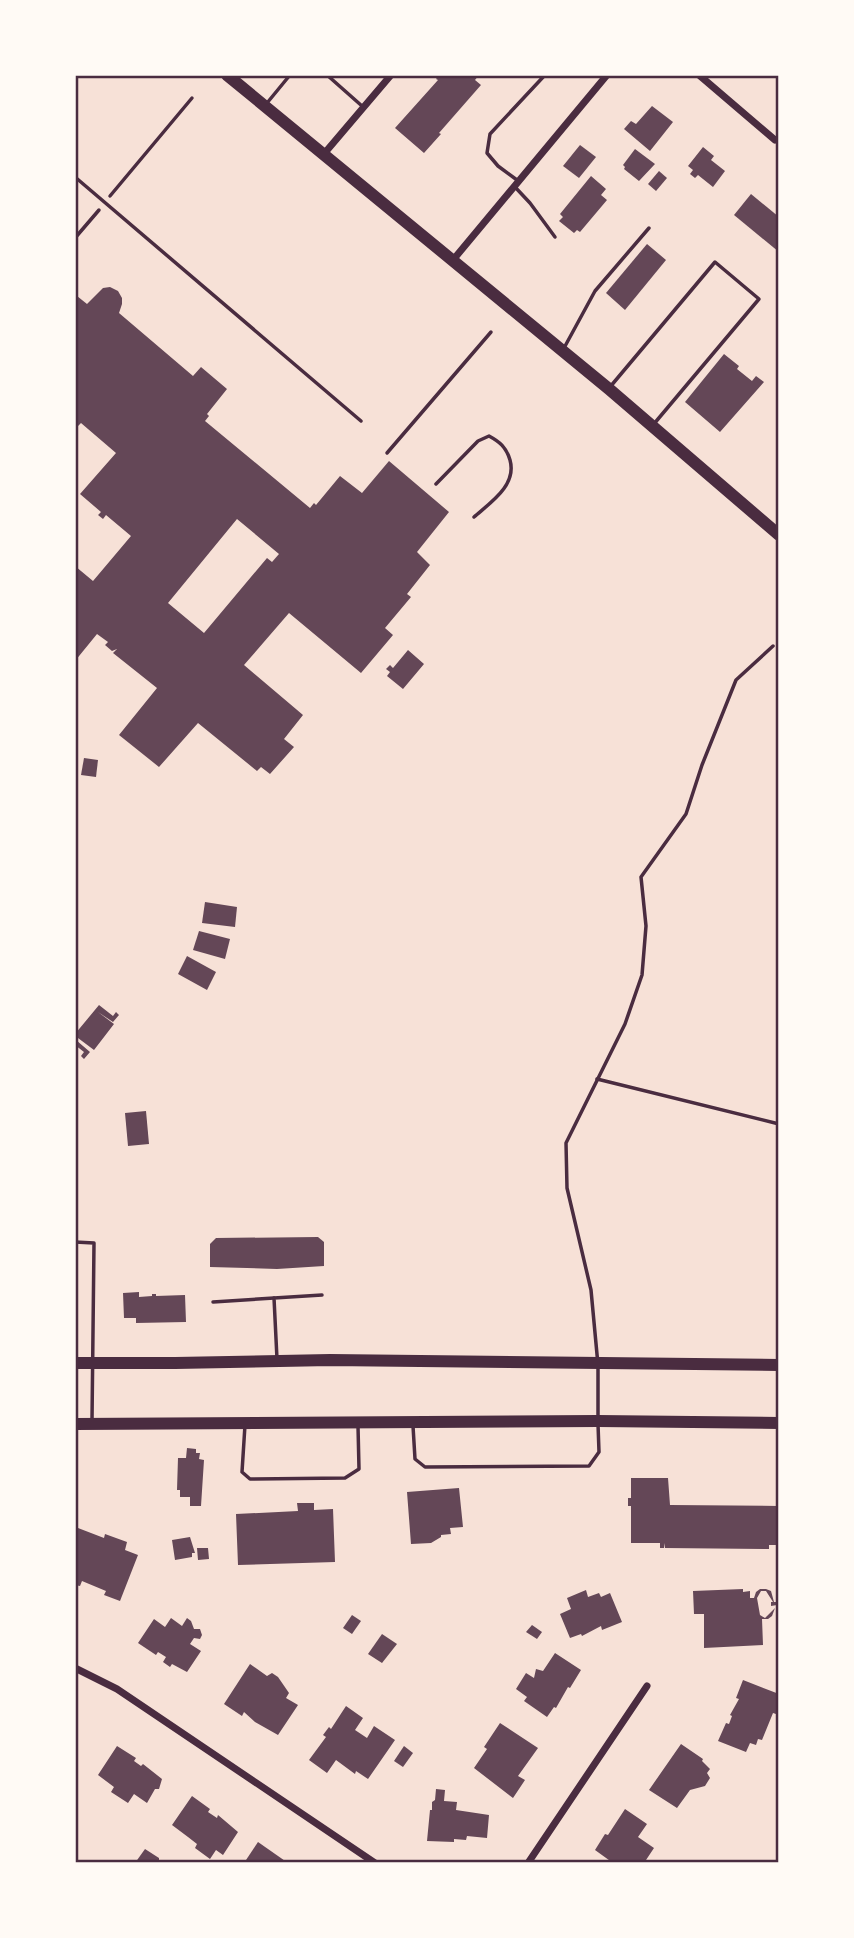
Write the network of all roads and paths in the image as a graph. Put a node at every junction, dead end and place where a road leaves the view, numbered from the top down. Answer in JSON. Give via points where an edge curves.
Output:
{"nodes":[{"id":1,"x":227,"y":75,"type":"edge"},
{"id":2,"x":290,"y":75,"type":"edge"},
{"id":3,"x":327,"y":75,"type":"edge"},
{"id":4,"x":390,"y":75,"type":"edge"},
{"id":5,"x":545,"y":75,"type":"edge"},
{"id":6,"x":607,"y":75,"type":"edge"},
{"id":7,"x":699,"y":75,"type":"edge"},
{"id":8,"x":192,"y":98,"type":"dead end"},
{"id":9,"x":264,"y":106,"type":"junction"},
{"id":10,"x":364,"y":107,"type":"junction"},
{"id":11,"x":777,"y":141,"type":"edge"},
{"id":12,"x":323,"y":155,"type":"junction"},
{"id":13,"x":75,"y":177,"type":"edge"},
{"id":14,"x":517,"y":184,"type":"junction"},
{"id":15,"x":105,"y":202,"type":"junction"},
{"id":16,"x":649,"y":228,"type":"dead end"},
{"id":17,"x":555,"y":237,"type":"dead end"},
{"id":18,"x":75,"y":238,"type":"edge"},
{"id":19,"x":453,"y":260,"type":"junction"},
{"id":20,"x":491,"y":332,"type":"dead end"},
{"id":21,"x":562,"y":350,"type":"junction"},
{"id":22,"x":609,"y":388,"type":"junction"},
{"id":23,"x":361,"y":421,"type":"dead end"},
{"id":24,"x":652,"y":425,"type":"junction"},
{"id":25,"x":387,"y":453,"type":"dead end"},
{"id":26,"x":436,"y":484,"type":"dead end"},
{"id":27,"x":474,"y":517,"type":"dead end"},
{"id":28,"x":777,"y":530,"type":"edge"},
{"id":29,"x":773,"y":646,"type":"dead end"},
{"id":30,"x":597,"y":1079,"type":"junction"},
{"id":31,"x":779,"y":1124,"type":"edge"},
{"id":32,"x":75,"y":1242,"type":"edge"},
{"id":33,"x":322,"y":1295,"type":"dead end"},
{"id":34,"x":274,"y":1298,"type":"junction"},
{"id":35,"x":214,"y":1303,"type":"dead end"},
{"id":36,"x":278,"y":1361,"type":"junction"},
{"id":37,"x":75,"y":1363,"type":"edge"},
{"id":38,"x":93,"y":1363,"type":"junction"},
{"id":39,"x":598,"y":1365,"type":"junction"},
{"id":40,"x":779,"y":1365,"type":"edge"},
{"id":41,"x":598,"y":1421,"type":"junction"},
{"id":42,"x":358,"y":1422,"type":"junction"},
{"id":43,"x":413,"y":1422,"type":"junction"},
{"id":44,"x":245,"y":1423,"type":"junction"},
{"id":45,"x":779,"y":1423,"type":"edge"},
{"id":46,"x":75,"y":1424,"type":"edge"},
{"id":47,"x":92,"y":1424,"type":"junction"},
{"id":48,"x":75,"y":1668,"type":"edge"},
{"id":49,"x":647,"y":1686,"type":"dead end"},
{"id":50,"x":375,"y":1863,"type":"edge"},
{"id":51,"x":528,"y":1863,"type":"edge"}],
"edges":[{"from":1,"to":9,"type":"main road"},
{"from":2,"to":9,"type":"lane"},
{"from":3,"to":10,"type":"lane"},
{"from":4,"to":10,"type":"street"},
{"from":5,"to":14,"type":"lane","via":[[487,142],[487,153]]},
{"from":6,"to":14,"type":"street"},
{"from":7,"to":11,"type":"street"},
{"from":8,"to":15,"type":"path"},
{"from":9,"to":12,"type":"main road"},
{"from":10,"to":12,"type":"street"},
{"from":12,"to":19,"type":"main road"},
{"from":13,"to":15,"type":"lane"},
{"from":14,"to":17,"type":"lane"},
{"from":14,"to":19,"type":"street"},
{"from":15,"to":18,"type":"path"},
{"from":15,"to":23,"type":"lane"},
{"from":16,"to":21,"type":"lane","via":[[595,291]]},
{"from":19,"to":21,"type":"main road"},
{"from":20,"to":25,"type":"path"},
{"from":21,"to":22,"type":"main road"},
{"from":22,"to":24,"type":"main road"},
{"from":22,"to":24,"type":"lane","via":[[715,262],[750,291],[759,299]]},
{"from":24,"to":28,"type":"main road"},
{"from":26,"to":27,"type":"lane","via":[[478,441],[489,436],[498,440],[507,450],[512,468],[508,484]]},
{"from":29,"to":30,"type":"lane","via":[[736,680],[686,814],[641,877],[646,926],[642,975],[625,1024]]},
{"from":30,"to":31,"type":"lane"},
{"from":30,"to":39,"type":"lane","via":[[566,1143],[566,1188],[591,1290]]},
{"from":32,"to":38,"type":"lane","via":[[94,1242]]},
{"from":33,"to":34,"type":"lane"},
{"from":34,"to":35,"type":"lane"},
{"from":34,"to":36,"type":"lane"},
{"from":36,"to":38,"type":"main road"},
{"from":36,"to":39,"type":"main road"},
{"from":37,"to":38,"type":"main road"},
{"from":38,"to":47,"type":"lane"},
{"from":39,"to":40,"type":"main road"},
{"from":39,"to":41,"type":"lane"},
{"from":41,"to":43,"type":"main road"},
{"from":41,"to":43,"type":"lane","via":[[599,1452],[589,1466],[425,1467],[415,1459]]},
{"from":41,"to":45,"type":"main road"},
{"from":42,"to":43,"type":"main road"},
{"from":42,"to":44,"type":"main road"},
{"from":42,"to":44,"type":"lane","via":[[359,1469],[345,1478],[250,1479],[242,1472]]},
{"from":44,"to":47,"type":"main road"},
{"from":46,"to":47,"type":"main road"},
{"from":48,"to":50,"type":"street","via":[[117,1689]]},
{"from":49,"to":51,"type":"street"}]}
